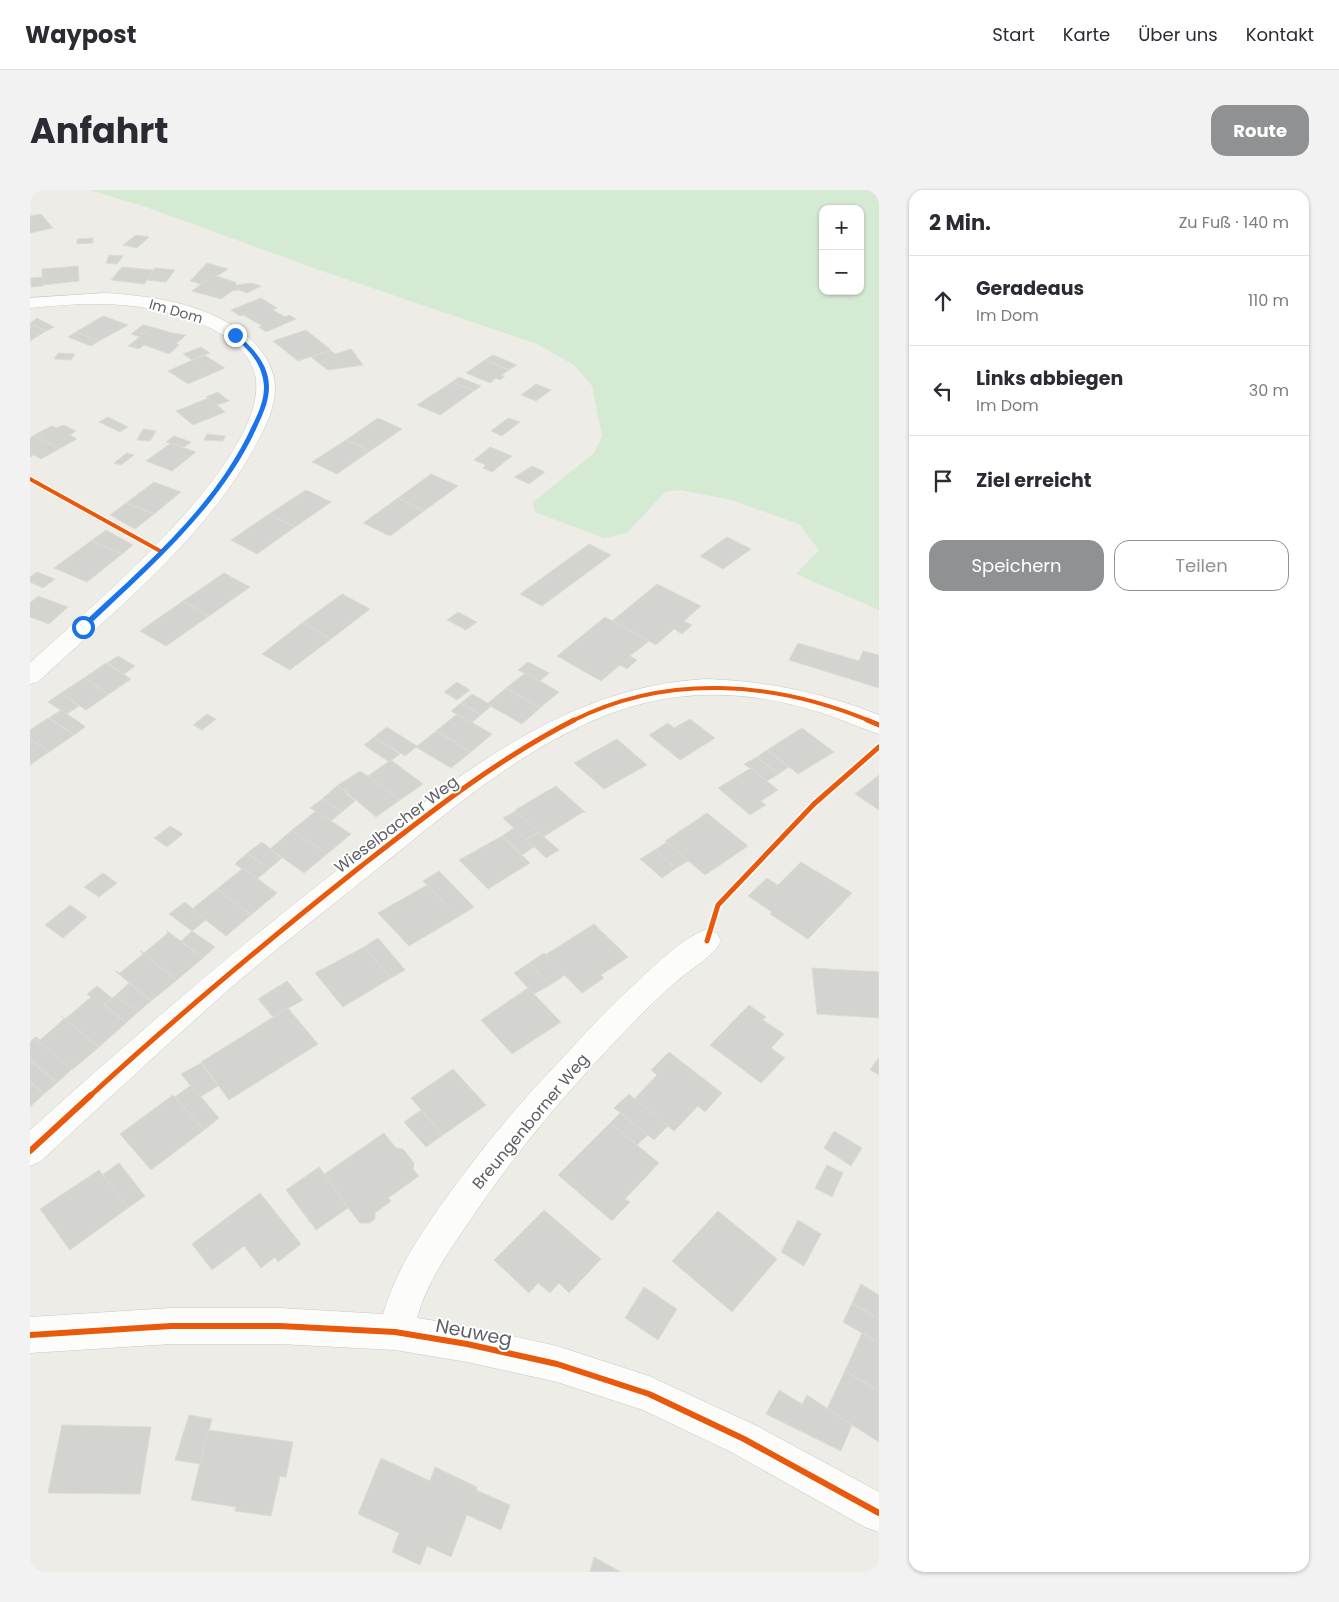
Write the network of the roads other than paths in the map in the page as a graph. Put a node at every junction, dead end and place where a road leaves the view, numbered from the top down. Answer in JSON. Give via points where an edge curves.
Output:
{"nodes":[{"id":1,"x":30,"y":303,"type":"edge"},
{"id":2,"x":30,"y":676,"type":"edge"},
{"id":3,"x":879,"y":725,"type":"edge"},
{"id":4,"x":707,"y":941,"type":"dead end"},
{"id":5,"x":30,"y":1151,"type":"edge"},
{"id":6,"x":395,"y":1332,"type":"junction"},
{"id":7,"x":30,"y":1335,"type":"edge"},
{"id":8,"x":879,"y":1513,"type":"edge"}],
"edges":[{"from":1,"to":2,"type":"street","name":"Im Dom","via":[[71,299],[123,300],[151,303],[193,314],[235,335],[253,351],[264,369],[266,387],[263,408],[237,461],[196,515],[162,552]]},
{"from":3,"to":5,"type":"street","name":"Wieselbacher Weg","via":[[814,702],[777,693],[733,688],[653,692],[618,701],[576,718],[473,781],[338,885],[196,1000]]},
{"from":4,"to":6,"type":"street","name":"Breungenborner Weg","via":[[667,972],[622,1014],[536,1108],[482,1174],[435,1242],[408,1289]]},
{"from":6,"to":7,"type":"street","name":"Neuweg","via":[[280,1326],[171,1326]]},
{"from":6,"to":8,"type":"street","name":"Neuweg","via":[[557,1364],[650,1394],[744,1439]]}]}
